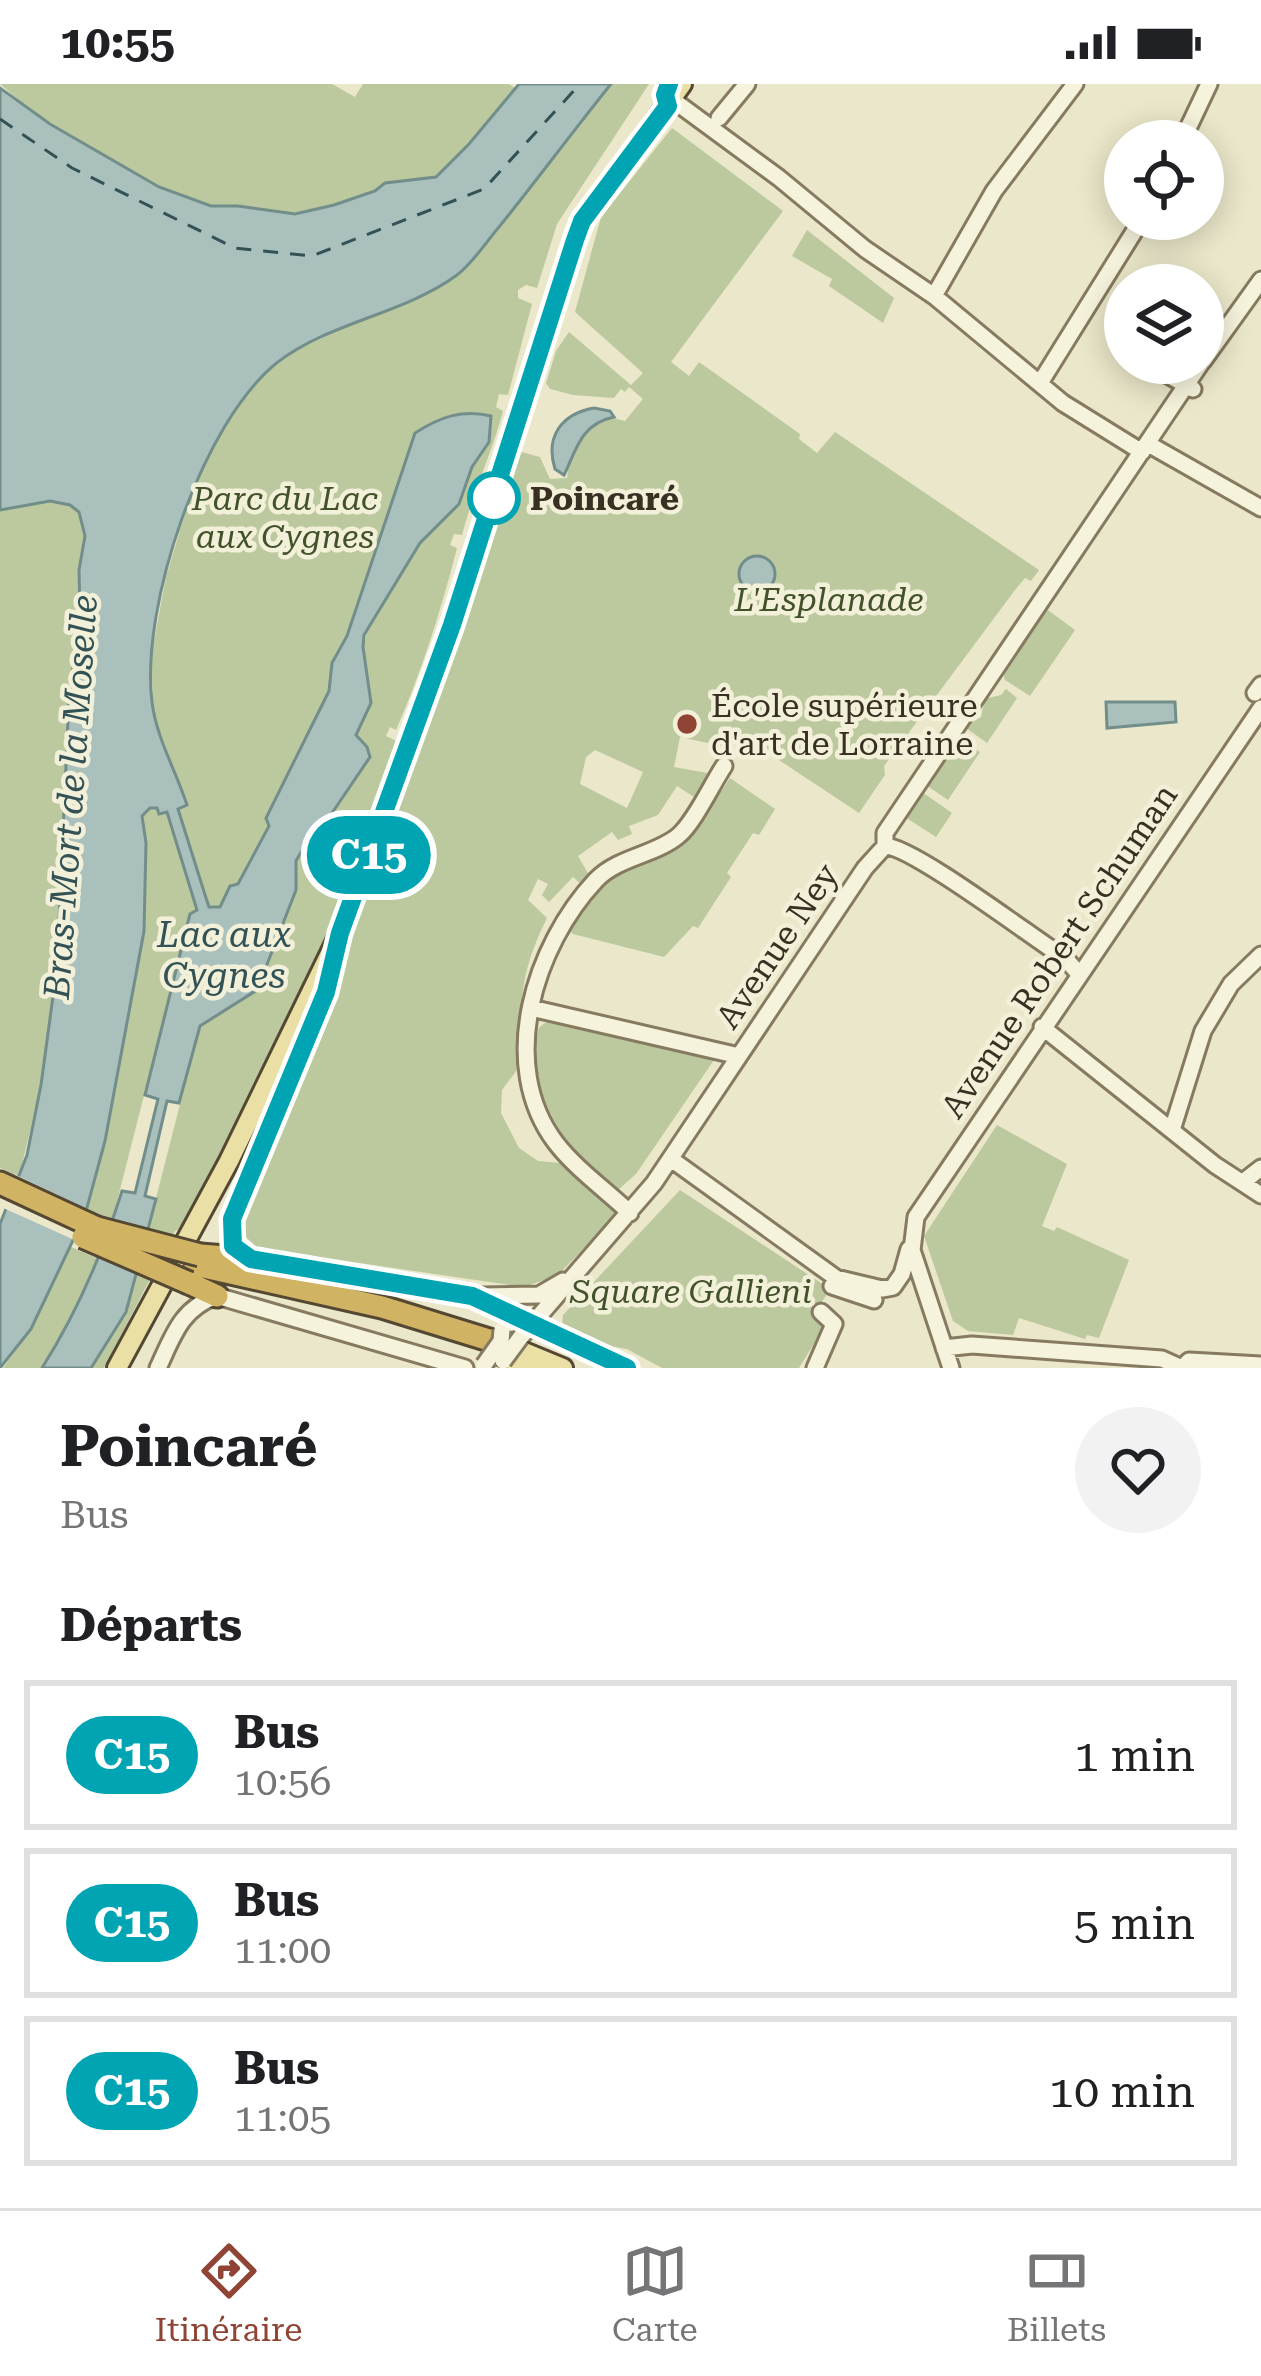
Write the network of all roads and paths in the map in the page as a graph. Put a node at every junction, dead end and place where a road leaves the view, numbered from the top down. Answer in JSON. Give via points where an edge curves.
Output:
{"nodes":[{"id":1,"x":747,"y":84,"type":"edge"},
{"id":2,"x":1075,"y":84,"type":"edge"},
{"id":3,"x":1209,"y":84,"type":"edge"},
{"id":4,"x":677,"y":92,"type":"edge"},
{"id":5,"x":719,"y":118,"type":"dead end"},
{"id":6,"x":1191,"y":120,"type":"edge"},
{"id":7,"x":1129,"y":240,"type":"edge"},
{"id":8,"x":1261,"y":280,"type":"edge"},
{"id":9,"x":934,"y":296,"type":"junction"},
{"id":10,"x":1224,"y":330,"type":"edge"},
{"id":11,"x":1040,"y":383,"type":"junction"},
{"id":12,"x":1182,"y":384,"type":"edge"},
{"id":13,"x":1196,"y":384,"type":"edge"},
{"id":14,"x":1186,"y":387,"type":"junction"},
{"id":15,"x":1146,"y":448,"type":"junction"},
{"id":16,"x":1261,"y":508,"type":"edge"},
{"id":17,"x":1259,"y":695,"type":"edge"},
{"id":18,"x":724,"y":766,"type":"dead end"},
{"id":19,"x":885,"y":846,"type":"junction"},
{"id":20,"x":340,"y":933,"type":"junction"},
{"id":21,"x":1261,"y":955,"type":"edge"},
{"id":22,"x":1078,"y":973,"type":"junction"},
{"id":23,"x":531,"y":1009,"type":"junction"},
{"id":24,"x":1042,"y":1027,"type":"junction"},
{"id":25,"x":739,"y":1056,"type":"junction"},
{"id":26,"x":1170,"y":1128,"type":"junction"},
{"id":27,"x":670,"y":1160,"type":"junction"},
{"id":28,"x":1261,"y":1168,"type":"edge"},
{"id":29,"x":1243,"y":1182,"type":"junction"},
{"id":30,"x":0,"y":1183,"type":"edge"},
{"id":31,"x":1261,"y":1195,"type":"edge"},
{"id":32,"x":0,"y":1197,"type":"edge"},
{"id":33,"x":630,"y":1213,"type":"junction"},
{"id":34,"x":90,"y":1232,"type":"junction"},
{"id":35,"x":912,"y":1235,"type":"junction"},
{"id":36,"x":251,"y":1259,"type":"junction"},
{"id":37,"x":585,"y":1265,"type":"junction"},
{"id":38,"x":191,"y":1268,"type":"junction"},
{"id":39,"x":217,"y":1296,"type":"junction"},
{"id":40,"x":479,"y":1299,"type":"junction"},
{"id":41,"x":874,"y":1300,"type":"dead end"},
{"id":42,"x":532,"y":1324,"type":"junction"},
{"id":43,"x":944,"y":1348,"type":"junction"},
{"id":44,"x":487,"y":1359,"type":"edge"},
{"id":45,"x":1261,"y":1365,"type":"edge"},
{"id":46,"x":117,"y":1368,"type":"edge"},
{"id":47,"x":158,"y":1368,"type":"edge"},
{"id":48,"x":531,"y":1368,"type":"edge"},
{"id":49,"x":563,"y":1368,"type":"edge"},
{"id":50,"x":627,"y":1368,"type":"edge"},
{"id":51,"x":815,"y":1368,"type":"edge"},
{"id":52,"x":951,"y":1368,"type":"edge"},
{"id":53,"x":1182,"y":1368,"type":"edge"}],
"edges":[{"from":1,"to":5,"type":"street"},
{"from":2,"to":9,"type":"street","via":[[994,191]]},
{"from":3,"to":6,"type":"street"},
{"from":4,"to":9,"type":"street","via":[[865,249]]},
{"from":4,"to":20,"type":"main road","via":[[582,221],[452,625]]},
{"from":7,"to":11,"type":"street"},
{"from":8,"to":10,"type":"street","name":"Avenue Ney"},
{"from":9,"to":11,"type":"street"},
{"from":11,"to":15,"type":"street"},
{"from":12,"to":14,"type":"street"},
{"from":13,"to":14,"type":"street","name":"Avenue Ney"},
{"from":14,"to":15,"type":"street","name":"Avenue Ney"},
{"from":15,"to":16,"type":"street"},
{"from":15,"to":19,"type":"street","name":"Avenue Ney","via":[[885,832]]},
{"from":17,"to":22,"type":"street","name":"Avenue Robert Schuman"},
{"from":18,"to":23,"type":"street","via":[[679,836],[597,879],[551,944]]},
{"from":19,"to":22,"type":"street","via":[[935,871]]},
{"from":19,"to":25,"type":"street","name":"Avenue Ney"},
{"from":20,"to":36,"type":"street","via":[[326,992],[232,1219],[233,1246]]},
{"from":20,"to":38,"type":"main road"},
{"from":21,"to":26,"type":"street","via":[[1202,1031]]},
{"from":22,"to":24,"type":"street","name":"Avenue Robert Schuman"},
{"from":23,"to":25,"type":"street"},
{"from":23,"to":33,"type":"street","via":[[528,1063],[540,1113],[558,1145]]},
{"from":24,"to":26,"type":"street"},
{"from":24,"to":35,"type":"street","name":"Avenue Robert Schuman","via":[[922,1206]]},
{"from":25,"to":27,"type":"street","name":"Avenue Ney"},
{"from":26,"to":29,"type":"street"},
{"from":27,"to":33,"type":"street","name":"Avenue Ney"},
{"from":27,"to":35,"type":"street","name":"Avenue Robert Schuman","via":[[836,1278],[893,1287]]},
{"from":28,"to":29,"type":"street"},
{"from":29,"to":31,"type":"street"},
{"from":30,"to":34,"type":"highway"},
{"from":32,"to":34,"type":"highway"},
{"from":33,"to":37,"type":"street","name":"Avenue Ney"},
{"from":34,"to":38,"type":"highway","bridge":true},
{"from":35,"to":43,"type":"street"},
{"from":36,"to":38,"type":"highway"},
{"from":36,"to":40,"type":"street"},
{"from":37,"to":40,"type":"street","via":[[539,1294]]},
{"from":37,"to":42,"type":"street","name":"Avenue Ney"},
{"from":38,"to":39,"type":"highway"},
{"from":38,"to":44,"type":"highway","via":[[376,1314]]},
{"from":38,"to":44,"type":"highway","via":[[382,1306]]},
{"from":38,"to":46,"type":"main road"},
{"from":39,"to":44,"type":"street"},
{"from":39,"to":47,"type":"street","via":[[184,1315]]},
{"from":40,"to":42,"type":"street"},
{"from":40,"to":44,"type":"street","via":[[499,1318]]},
{"from":41,"to":51,"type":"street","via":[[841,1288],[819,1312],[834,1324]]},
{"from":42,"to":44,"type":"street","name":"Avenue Ney"},
{"from":42,"to":50,"type":"street"},
{"from":43,"to":52,"type":"street"},
{"from":43,"to":53,"type":"street","via":[[1162,1359]]},
{"from":44,"to":48,"type":"main road"},
{"from":44,"to":49,"type":"main road"},
{"from":45,"to":53,"type":"street","via":[[1189,1360]]}]}
